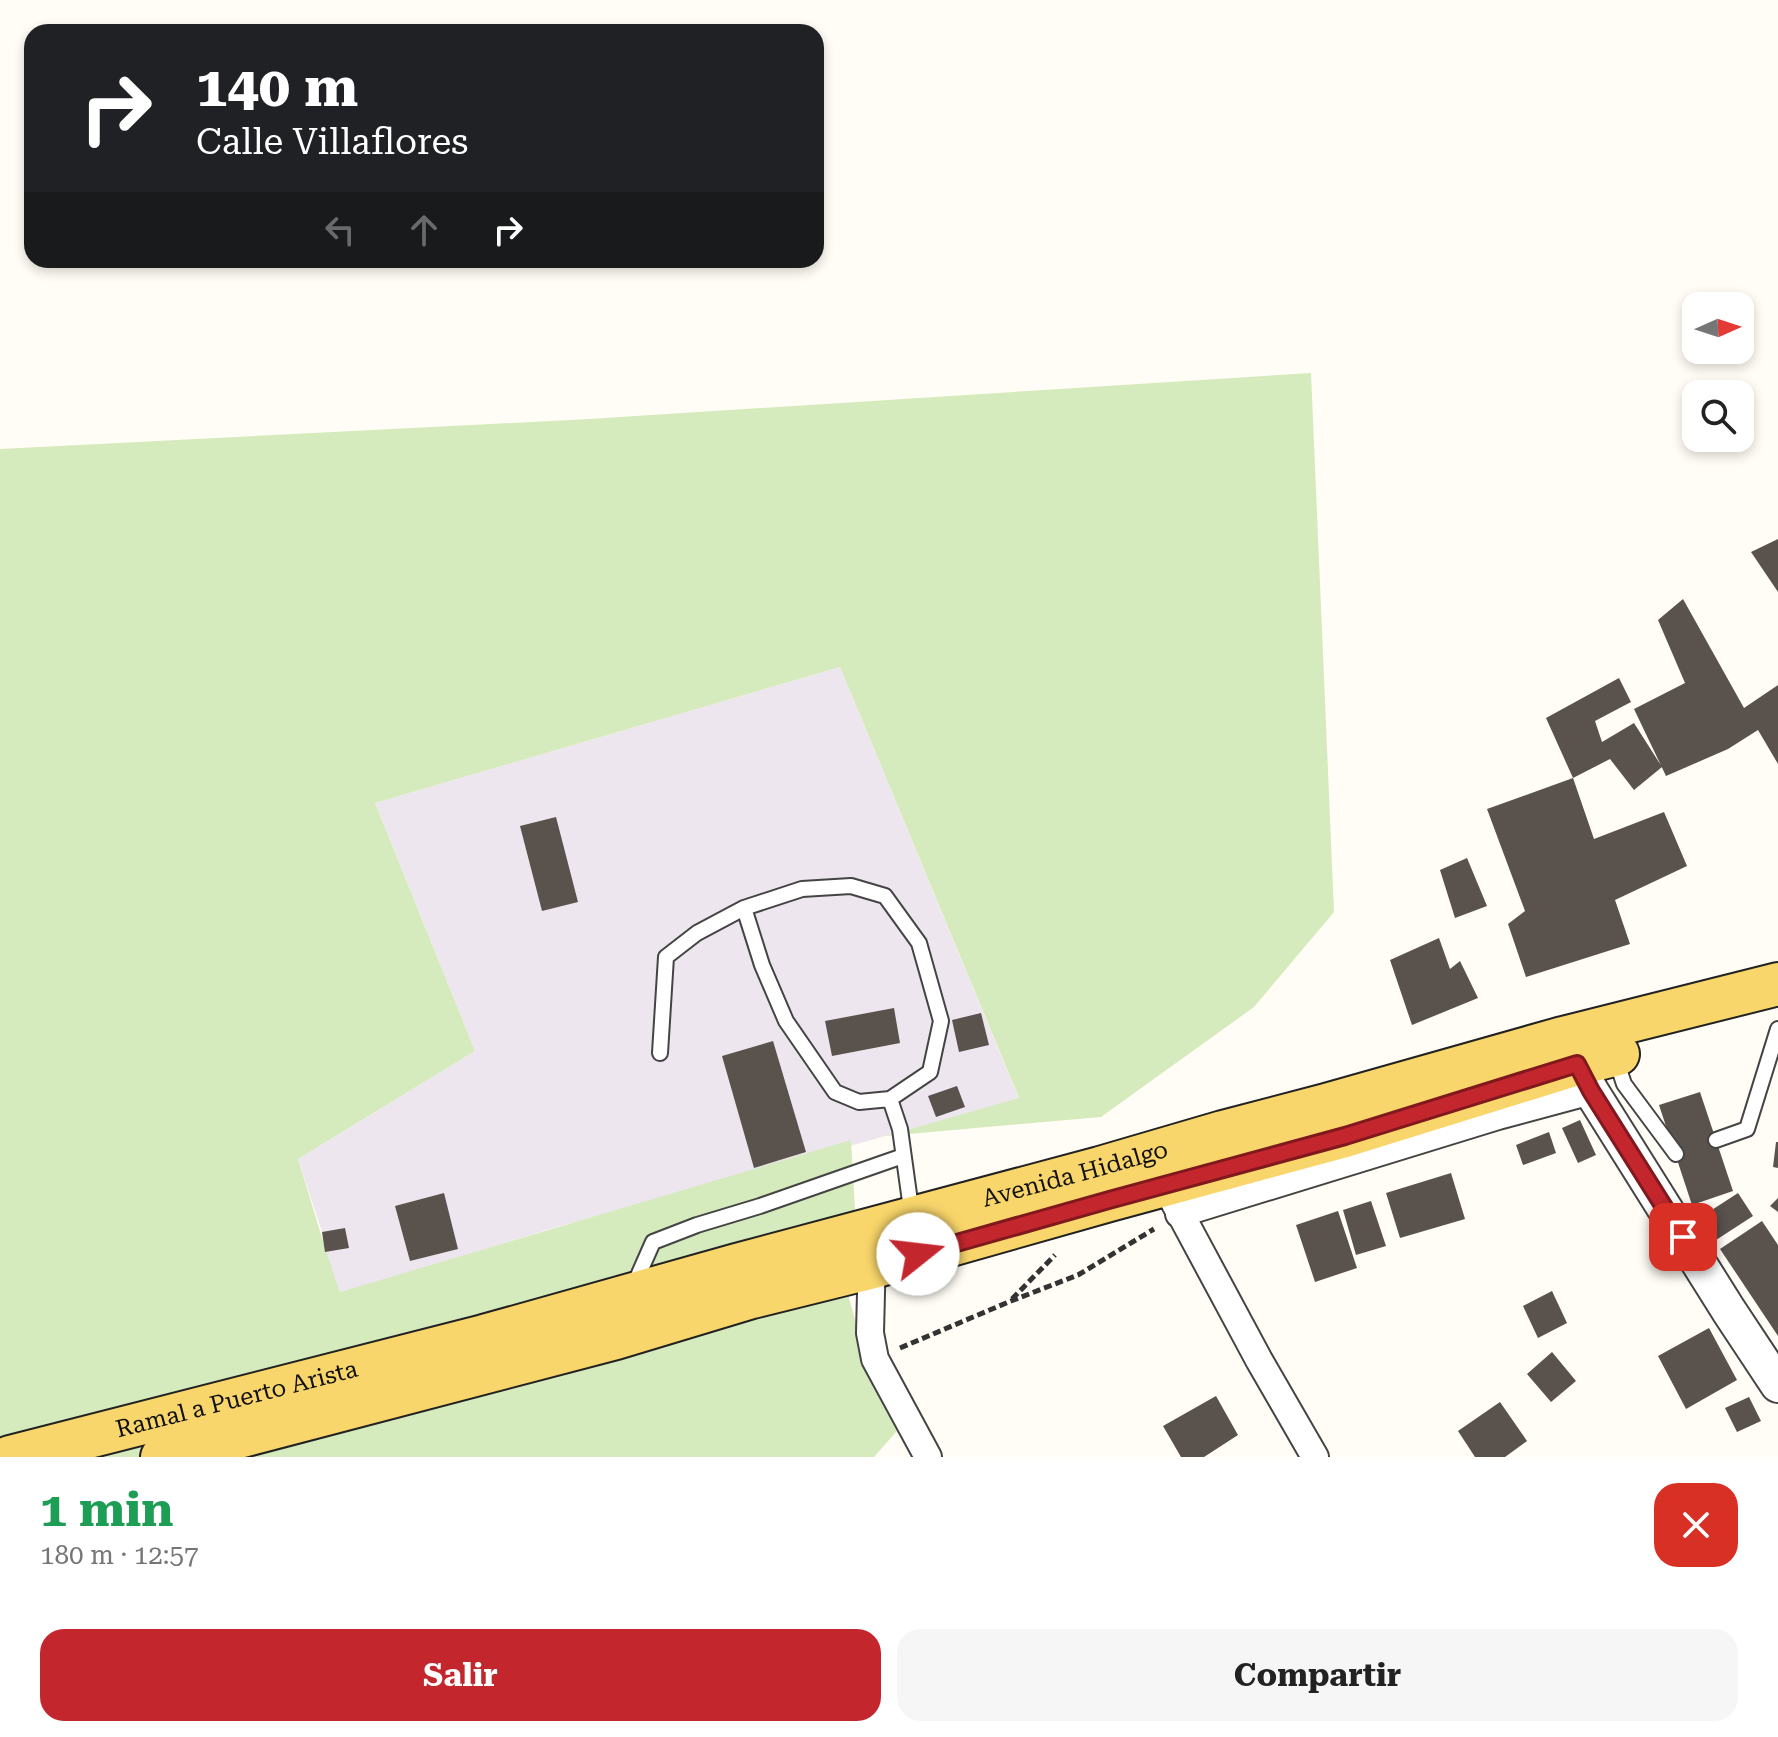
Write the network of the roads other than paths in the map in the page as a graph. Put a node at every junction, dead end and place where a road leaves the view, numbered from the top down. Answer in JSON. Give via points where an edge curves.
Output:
{"nodes":[{"id":1,"x":744,"y":908,"type":"junction"},
{"id":2,"x":1777,"y":993,"type":"edge"},
{"id":3,"x":1778,"y":1029,"type":"edge"},
{"id":4,"x":660,"y":1053,"type":"dead end"},
{"id":5,"x":1590,"y":1055,"type":"junction"},
{"id":6,"x":890,"y":1099,"type":"junction"},
{"id":7,"x":1716,"y":1140,"type":"dead end"},
{"id":8,"x":1676,"y":1154,"type":"dead end"},
{"id":9,"x":903,"y":1156,"type":"junction"},
{"id":10,"x":1172,"y":1199,"type":"junction"},
{"id":11,"x":915,"y":1236,"type":"junction"},
{"id":12,"x":872,"y":1248,"type":"junction"},
{"id":13,"x":630,"y":1296,"type":"junction"},
{"id":14,"x":380,"y":1381,"type":"junction"},
{"id":15,"x":1778,"y":1385,"type":"edge"},
{"id":16,"x":10,"y":1457,"type":"edge"},
{"id":17,"x":162,"y":1457,"type":"edge"},
{"id":18,"x":928,"y":1457,"type":"edge"},
{"id":19,"x":1315,"y":1457,"type":"edge"}],
"edges":[{"from":1,"to":4,"type":"lane","via":[[666,957]]},
{"from":1,"to":6,"type":"lane","via":[[786,1021],[835,1092],[859,1102]]},
{"from":1,"to":6,"type":"lane","via":[[802,889],[851,886],[885,896],[919,943],[941,1021],[930,1072]]},
{"from":2,"to":5,"type":"main road","name":"Avenida Hidalgo"},
{"from":3,"to":7,"type":"lane","via":[[1747,1129]]},
{"from":5,"to":8,"type":"lane","via":[[1624,1084]]},
{"from":5,"to":10,"type":"main road","name":"Avenida Hidalgo"},
{"from":5,"to":11,"type":"main road","name":"Avenida Hidalgo","via":[[1326,1105],[1223,1132],[1100,1168]]},
{"from":5,"to":15,"type":"street","via":[[1721,1298]]},
{"from":6,"to":9,"type":"lane"},
{"from":9,"to":11,"type":"lane"},
{"from":9,"to":13,"type":"lane","via":[[653,1242]]},
{"from":10,"to":11,"type":"main road","name":"Avenida Hidalgo"},
{"from":10,"to":19,"type":"street"},
{"from":11,"to":12,"type":"main road","name":"Avenida Hidalgo"},
{"from":12,"to":13,"type":"main road","name":"Avenida Hidalgo"},
{"from":12,"to":14,"type":"main road","name":"Avenida Hidalgo","via":[[752,1297],[616,1338]]},
{"from":12,"to":18,"type":"street","via":[[870,1333],[875,1359]]},
{"from":13,"to":14,"type":"main road","name":"Avenida Hidalgo"},
{"from":14,"to":16,"type":"main road","name":"Ramal a Puerto Arista"},
{"from":14,"to":17,"type":"main road","name":"Ramal a Puerto Arista"}]}
